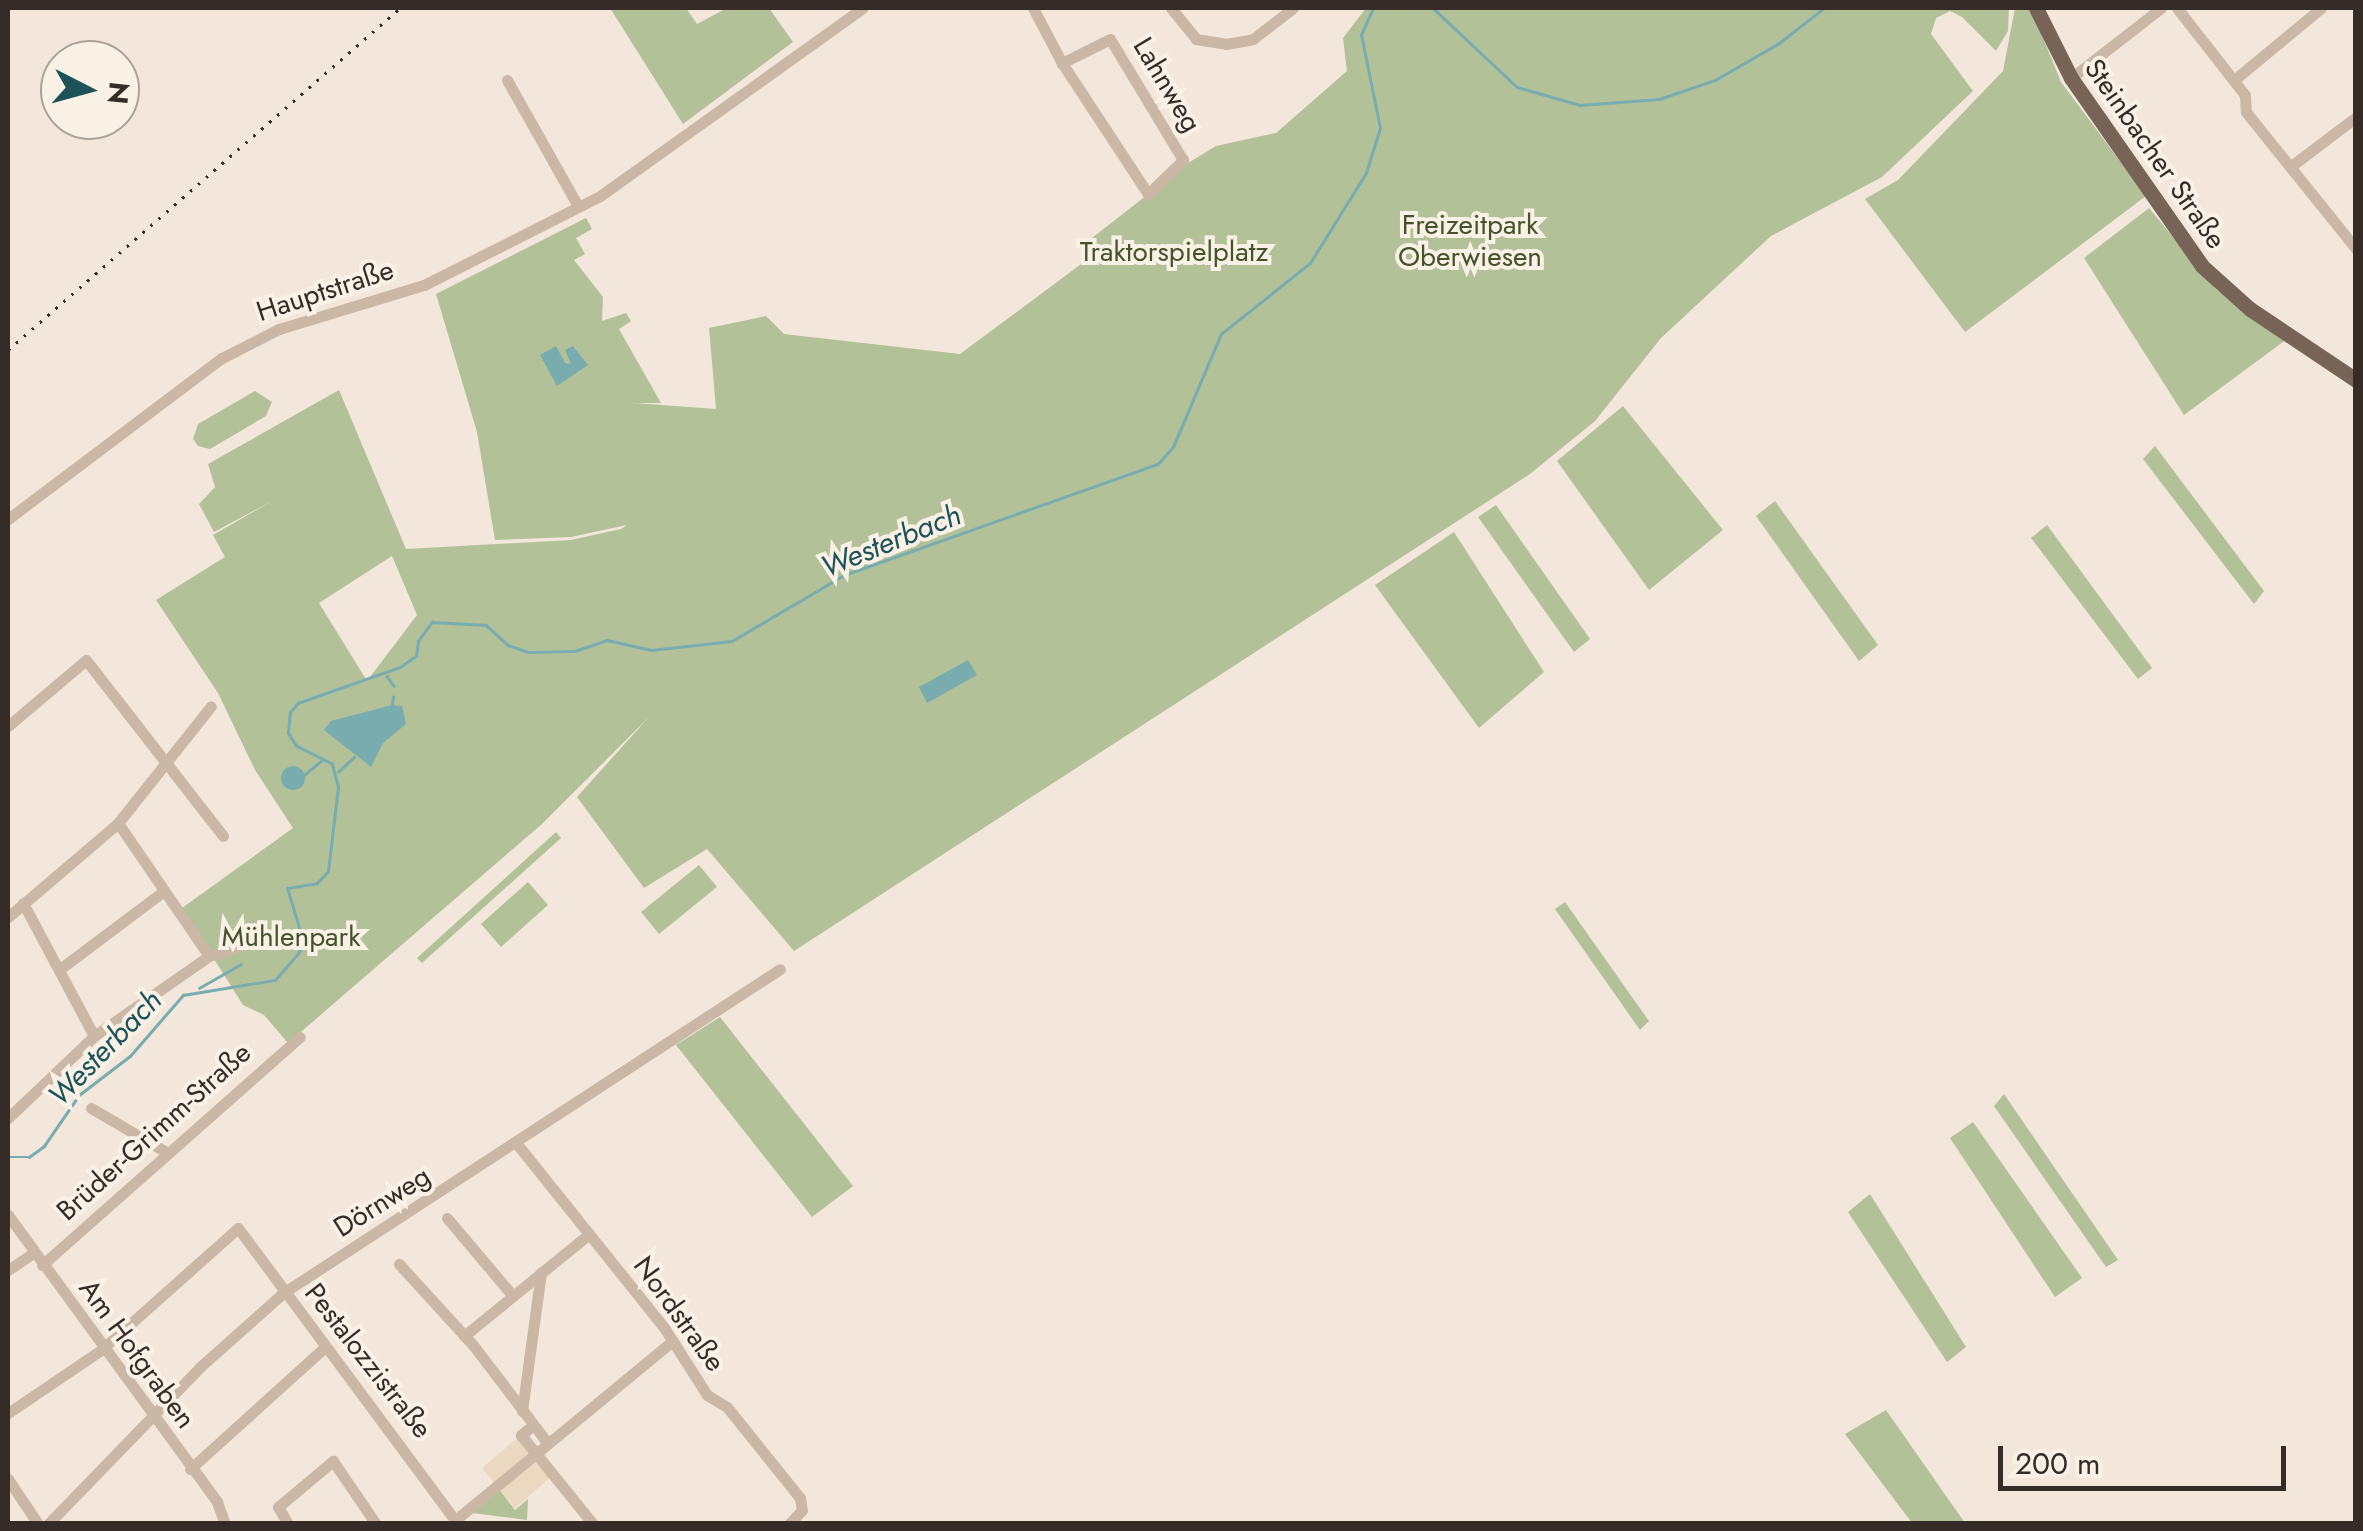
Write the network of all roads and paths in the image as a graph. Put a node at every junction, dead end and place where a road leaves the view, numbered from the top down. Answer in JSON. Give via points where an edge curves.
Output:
{"nodes":[{"id":1,"x":864,"y":8,"type":"edge"},
{"id":2,"x":1033,"y":8,"type":"edge"},
{"id":3,"x":1171,"y":8,"type":"edge"},
{"id":4,"x":1293,"y":8,"type":"edge"},
{"id":5,"x":2036,"y":8,"type":"edge"},
{"id":6,"x":2162,"y":8,"type":"edge"},
{"id":7,"x":2177,"y":8,"type":"edge"},
{"id":8,"x":2321,"y":8,"type":"edge"},
{"id":9,"x":1062,"y":62,"type":"junction"},
{"id":10,"x":2071,"y":78,"type":"junction"},
{"id":11,"x":508,"y":80,"type":"dead end"},
{"id":12,"x":2234,"y":80,"type":"junction"},
{"id":13,"x":2356,"y":117,"type":"edge"},
{"id":14,"x":2290,"y":166,"type":"junction"},
{"id":15,"x":578,"y":206,"type":"junction"},
{"id":16,"x":2352,"y":244,"type":"edge"},
{"id":17,"x":2356,"y":380,"type":"edge"},
{"id":18,"x":8,"y":520,"type":"edge"},
{"id":19,"x":212,"y":706,"type":"dead end"},
{"id":20,"x":8,"y":726,"type":"edge"},
{"id":21,"x":162,"y":764,"type":"junction"},
{"id":22,"x":118,"y":823,"type":"junction"},
{"id":23,"x":224,"y":836,"type":"dead end"},
{"id":24,"x":164,"y":891,"type":"junction"},
{"id":25,"x":24,"y":903,"type":"junction"},
{"id":26,"x":8,"y":917,"type":"edge"},
{"id":27,"x":252,"y":942,"type":"dead end"},
{"id":28,"x":210,"y":956,"type":"junction"},
{"id":29,"x":780,"y":969,"type":"dead end"},
{"id":30,"x":60,"y":970,"type":"junction"},
{"id":31,"x":94,"y":1036,"type":"junction"},
{"id":32,"x":300,"y":1037,"type":"dead end"},
{"id":33,"x":91,"y":1108,"type":"dead end"},
{"id":34,"x":8,"y":1118,"type":"edge"},
{"id":35,"x":516,"y":1144,"type":"junction"},
{"id":36,"x":168,"y":1152,"type":"junction"},
{"id":37,"x":8,"y":1215,"type":"edge"},
{"id":38,"x":446,"y":1218,"type":"dead end"},
{"id":39,"x":588,"y":1235,"type":"junction"},
{"id":40,"x":34,"y":1253,"type":"junction"},
{"id":41,"x":398,"y":1264,"type":"dead end"},
{"id":42,"x":42,"y":1265,"type":"junction"},
{"id":43,"x":8,"y":1270,"type":"edge"},
{"id":44,"x":541,"y":1272,"type":"junction"},
{"id":45,"x":283,"y":1293,"type":"junction"},
{"id":46,"x":512,"y":1295,"type":"junction"},
{"id":47,"x":464,"y":1336,"type":"junction"},
{"id":48,"x":670,"y":1343,"type":"junction"},
{"id":49,"x":324,"y":1348,"type":"junction"},
{"id":50,"x":101,"y":1350,"type":"junction"},
{"id":51,"x":522,"y":1411,"type":"junction"},
{"id":52,"x":8,"y":1413,"type":"edge"},
{"id":53,"x":151,"y":1416,"type":"junction"},
{"id":54,"x":533,"y":1425,"type":"junction"},
{"id":55,"x":546,"y":1442,"type":"junction"},
{"id":56,"x":536,"y":1452,"type":"junction"},
{"id":57,"x":190,"y":1469,"type":"junction"},
{"id":58,"x":8,"y":1479,"type":"edge"},
{"id":59,"x":458,"y":1520,"type":"edge"},
{"id":60,"x":38,"y":1524,"type":"edge"},
{"id":61,"x":48,"y":1524,"type":"edge"},
{"id":62,"x":225,"y":1524,"type":"edge"},
{"id":63,"x":288,"y":1524,"type":"edge"},
{"id":64,"x":376,"y":1524,"type":"edge"},
{"id":65,"x":593,"y":1524,"type":"edge"},
{"id":66,"x":789,"y":1524,"type":"edge"}],
"edges":[{"from":1,"to":15,"type":"street","name":"Hauptstraße","via":[[621,184]]},
{"from":2,"to":9,"type":"street"},
{"from":3,"to":4,"type":"street","via":[[1196,39],[1226,44],[1253,39]]},
{"from":5,"to":10,"type":"main road","name":"Steinbacher Straße"},
{"from":6,"to":10,"type":"street"},
{"from":7,"to":12,"type":"street"},
{"from":8,"to":12,"type":"street"},
{"from":9,"to":9,"type":"street","name":"Lahnweg","via":[[1148,194],[1183,160],[1110,39]]},
{"from":10,"to":17,"type":"main road","name":"Steinbacher Straße","via":[[2202,266],[2238,300]]},
{"from":11,"to":15,"type":"street"},
{"from":12,"to":14,"type":"street","via":[[2246,112]]},
{"from":13,"to":14,"type":"street"},
{"from":14,"to":16,"type":"street"},
{"from":15,"to":18,"type":"street","name":"Hauptstraße","via":[[424,285],[250,343],[120,430]]},
{"from":19,"to":21,"type":"street"},
{"from":20,"to":21,"type":"street","via":[[86,660]]},
{"from":21,"to":22,"type":"street"},
{"from":21,"to":23,"type":"street"},
{"from":22,"to":24,"type":"street"},
{"from":22,"to":25,"type":"street"},
{"from":24,"to":28,"type":"street"},
{"from":24,"to":30,"type":"street"},
{"from":25,"to":26,"type":"street"},
{"from":25,"to":30,"type":"street"},
{"from":27,"to":28,"type":"street"},
{"from":28,"to":31,"type":"street"},
{"from":29,"to":35,"type":"street","name":"Dörnweg"},
{"from":30,"to":31,"type":"street"},
{"from":31,"to":34,"type":"street"},
{"from":32,"to":36,"type":"street","name":"Brüder-Grimm-Straße"},
{"from":33,"to":36,"type":"street"},
{"from":35,"to":39,"type":"street","name":"Nordstraße"},
{"from":35,"to":45,"type":"street","name":"Dörnweg"},
{"from":36,"to":42,"type":"street","name":"Brüder-Grimm-Straße"},
{"from":37,"to":40,"type":"street","name":"Am Hofgraben"},
{"from":38,"to":46,"type":"street"},
{"from":39,"to":44,"type":"street"},
{"from":39,"to":48,"type":"street","name":"Nordstraße"},
{"from":40,"to":42,"type":"street","name":"Am Hofgraben"},
{"from":40,"to":43,"type":"street"},
{"from":41,"to":47,"type":"street"},
{"from":42,"to":50,"type":"street","name":"Am Hofgraben"},
{"from":44,"to":46,"type":"street"},
{"from":44,"to":51,"type":"street"},
{"from":45,"to":49,"type":"street","name":"Pestalozzistraße"},
{"from":45,"to":50,"type":"street","name":"Pestalozzistraße","via":[[238,1228]]},
{"from":45,"to":53,"type":"street","name":"Dörnweg"},
{"from":46,"to":47,"type":"street"},
{"from":47,"to":51,"type":"street"},
{"from":48,"to":55,"type":"street"},
{"from":48,"to":66,"type":"street","name":"Nordstraße","via":[[800,1498],[802,1510]]},
{"from":49,"to":57,"type":"street"},
{"from":49,"to":59,"type":"street","name":"Pestalozzistraße"},
{"from":50,"to":52,"type":"street"},
{"from":50,"to":53,"type":"street","name":"Am Hofgraben"},
{"from":51,"to":54,"type":"street"},
{"from":53,"to":57,"type":"street","name":"Am Hofgraben"},
{"from":53,"to":61,"type":"street","name":"Dörnweg"},
{"from":54,"to":55,"type":"street"},
{"from":54,"to":56,"type":"street","via":[[521,1436]]},
{"from":55,"to":56,"type":"street"},
{"from":56,"to":59,"type":"street"},
{"from":56,"to":65,"type":"street"},
{"from":57,"to":62,"type":"street","name":"Am Hofgraben"},
{"from":58,"to":60,"type":"street"},
{"from":63,"to":64,"type":"street","via":[[278,1508],[333,1462]]}]}
